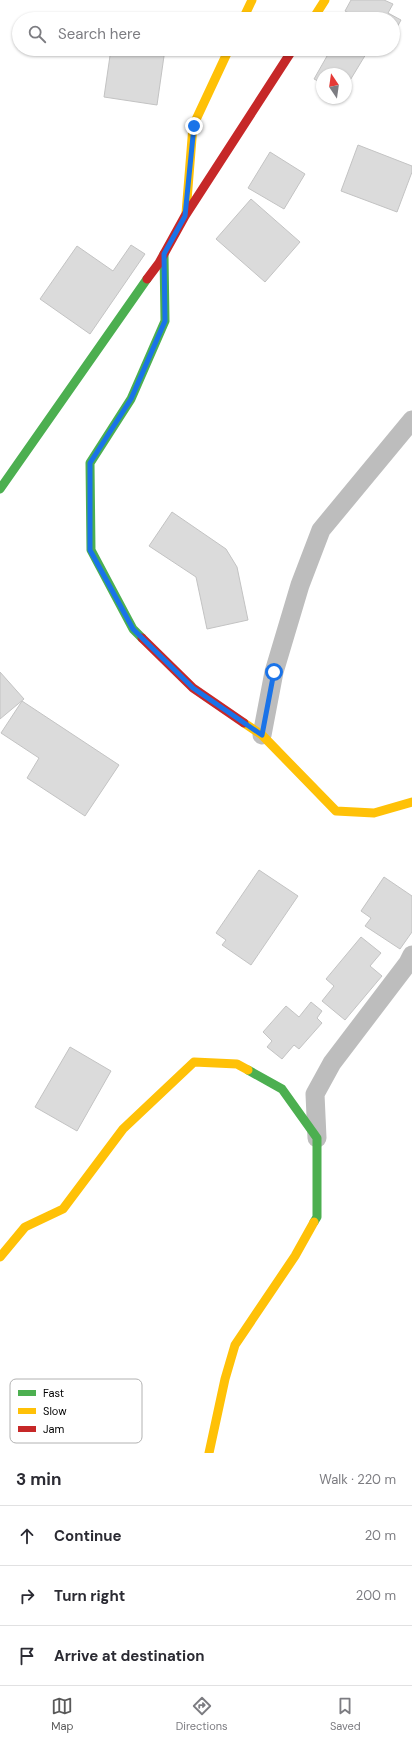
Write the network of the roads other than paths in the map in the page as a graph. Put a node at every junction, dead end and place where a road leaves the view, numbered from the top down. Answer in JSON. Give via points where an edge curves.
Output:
{"nodes":[{"id":1,"x":252,"y":0,"type":"edge"},
{"id":2,"x":325,"y":0,"type":"edge"},
{"id":3,"x":246,"y":12,"type":"edge"},
{"id":4,"x":317,"y":12,"type":"edge"},
{"id":5,"x":226,"y":56,"type":"edge"},
{"id":6,"x":288,"y":56,"type":"edge"},
{"id":7,"x":185,"y":216,"type":"junction"},
{"id":8,"x":164,"y":254,"type":"junction"},
{"id":9,"x":412,"y":420,"type":"edge"},
{"id":10,"x":0,"y":489,"type":"edge"},
{"id":11,"x":262,"y":735,"type":"junction"},
{"id":12,"x":412,"y":802,"type":"edge"},
{"id":13,"x":412,"y":955,"type":"edge"},
{"id":14,"x":317,"y":1138,"type":"junction"},
{"id":15,"x":0,"y":1257,"type":"edge"},
{"id":16,"x":209,"y":1453,"type":"edge"}],
"edges":[{"from":1,"to":3,"type":"street"},
{"from":2,"to":4,"type":"street"},
{"from":5,"to":7,"type":"street","via":[[194,126]]},
{"from":6,"to":7,"type":"street"},
{"from":7,"to":8,"type":"street"},
{"from":8,"to":10,"type":"street"},
{"from":8,"to":11,"type":"street","via":[[165,321],[131,399],[90,463],[90,550],[133,629],[193,688]]},
{"from":9,"to":11,"type":"street","via":[[320,530],[300,585],[274,672]]},
{"from":11,"to":12,"type":"street","via":[[336,811],[374,813]]},
{"from":13,"to":14,"type":"street","via":[[332,1063],[315,1094]]},
{"from":14,"to":15,"type":"street","via":[[282,1089],[237,1064],[194,1062],[123,1129],[63,1209],[25,1227]]},
{"from":14,"to":16,"type":"street","via":[[317,1217],[296,1256],[235,1345]]}]}
